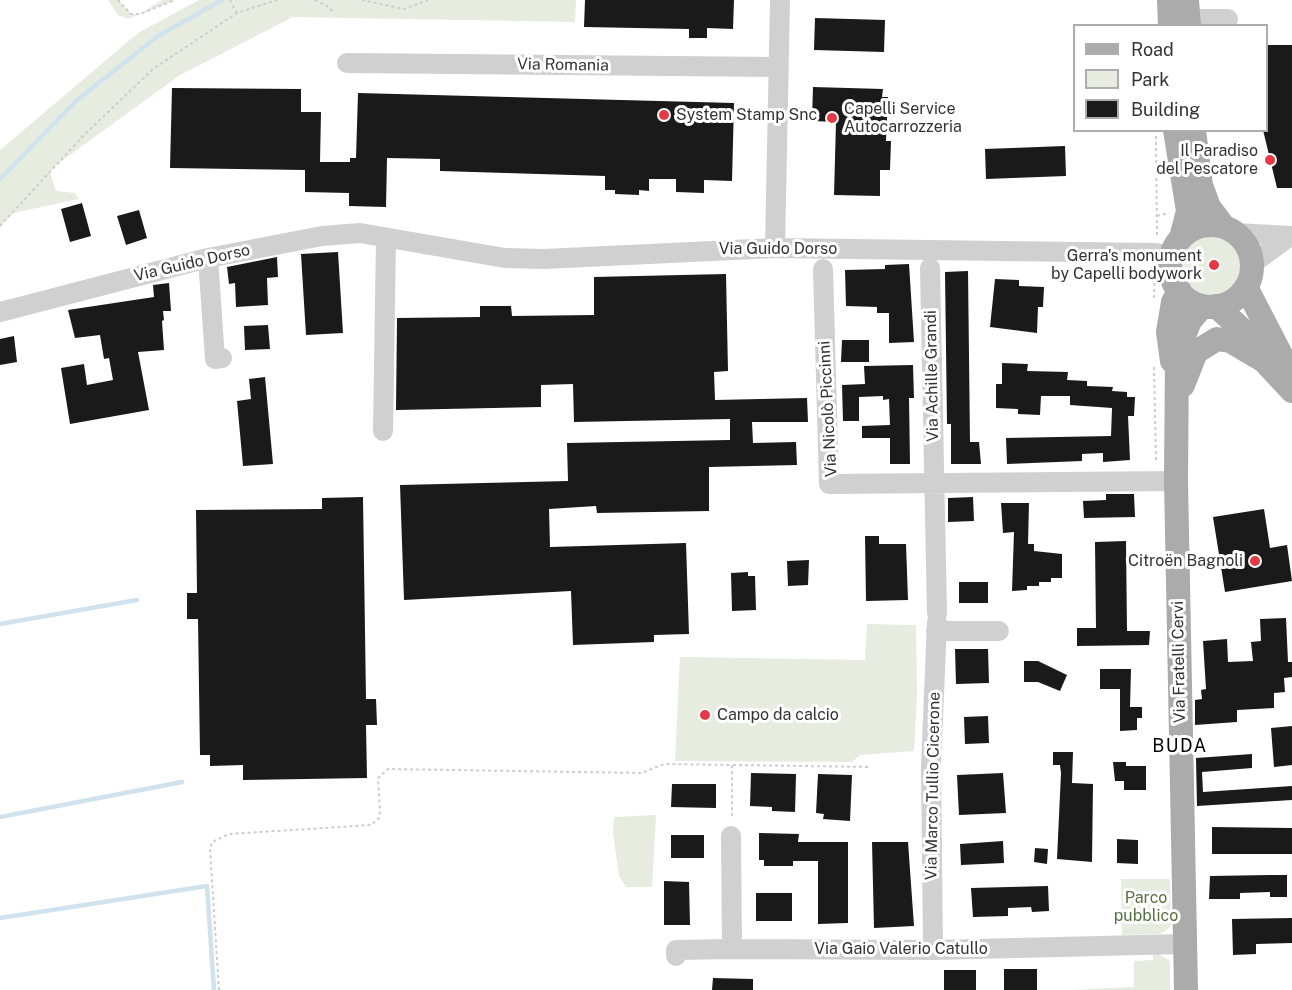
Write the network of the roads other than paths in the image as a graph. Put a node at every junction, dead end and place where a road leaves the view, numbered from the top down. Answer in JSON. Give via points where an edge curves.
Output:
{"nodes":[{"id":1,"x":780,"y":0,"type":"edge"},
{"id":2,"x":1169,"y":0,"type":"edge"},
{"id":3,"x":1184,"y":17,"type":"edge"},
{"id":4,"x":1228,"y":19,"type":"dead end"},
{"id":5,"x":347,"y":63,"type":"dead end"},
{"id":6,"x":779,"y":67,"type":"junction"},
{"id":7,"x":1175,"y":132,"type":"edge"},
{"id":8,"x":1194,"y":132,"type":"edge"},
{"id":9,"x":1229,"y":230,"type":"junction"},
{"id":10,"x":1291,"y":236,"type":"edge"},
{"id":11,"x":386,"y":238,"type":"junction"},
{"id":12,"x":775,"y":248,"type":"junction"},
{"id":13,"x":1170,"y":249,"type":"junction"},
{"id":14,"x":208,"y":258,"type":"junction"},
{"id":15,"x":930,"y":268,"type":"dead end"},
{"id":16,"x":823,"y":269,"type":"dead end"},
{"id":17,"x":1249,"y":276,"type":"junction"},
{"id":18,"x":1180,"y":291,"type":"junction"},
{"id":19,"x":1209,"y":306,"type":"junction"},
{"id":20,"x":0,"y":312,"type":"edge"},
{"id":21,"x":222,"y":358,"type":"dead end"},
{"id":22,"x":1264,"y":361,"type":"junction"},
{"id":23,"x":1292,"y":376,"type":"edge"},
{"id":24,"x":1292,"y":391,"type":"edge"},
{"id":25,"x":1177,"y":405,"type":"junction"},
{"id":26,"x":383,"y":431,"type":"dead end"},
{"id":27,"x":1176,"y":481,"type":"junction"},
{"id":28,"x":933,"y":484,"type":"junction"},
{"id":29,"x":937,"y":622,"type":"junction"},
{"id":30,"x":999,"y":631,"type":"dead end"},
{"id":31,"x":731,"y":836,"type":"road end"},
{"id":32,"x":1184,"y":944,"type":"junction"},
{"id":33,"x":732,"y":950,"type":"junction"},
{"id":34,"x":933,"y":950,"type":"junction"},
{"id":35,"x":676,"y":956,"type":"dead end"},
{"id":36,"x":1186,"y":990,"type":"edge"}],
"edges":[{"from":1,"to":6,"type":"street"},
{"from":2,"to":3,"type":"main road"},
{"from":3,"to":4,"type":"street"},
{"from":5,"to":6,"type":"street","name":"Via Romania"},
{"from":6,"to":12,"type":"street"},
{"from":7,"to":13,"type":"main road","via":[[1188,211]]},
{"from":8,"to":9,"type":"main road","via":[[1201,185],[1209,207]]},
{"from":9,"to":10,"type":"street"},
{"from":9,"to":13,"type":"main road","via":[[1198,227]]},
{"from":9,"to":17,"type":"main road","via":[[1250,252]]},
{"from":10,"to":17,"type":"street"},
{"from":11,"to":12,"type":"street","name":"Via Guido Dorso","via":[[505,258]]},
{"from":11,"to":14,"type":"street","name":"Via Guido Dorso","via":[[360,233],[322,236]]},
{"from":11,"to":26,"type":"street"},
{"from":12,"to":13,"type":"street","name":"Via Guido Dorso"},
{"from":13,"to":18,"type":"main road","via":[[1171,268]]},
{"from":14,"to":20,"type":"street","name":"Via Guido Dorso"},
{"from":14,"to":21,"type":"street","via":[[215,360]]},
{"from":15,"to":28,"type":"street","name":"Via Achille Grandi"},
{"from":16,"to":28,"type":"street","name":"Via Nicolò Piccinni","via":[[829,484]]},
{"from":17,"to":19,"type":"main road","via":[[1233,300]]},
{"from":17,"to":23,"type":"main road"},
{"from":18,"to":19,"type":"main road","via":[[1186,298]]},
{"from":18,"to":25,"type":"main road","name":"Via Fratelli Cervi","via":[[1173,302],[1168,332]]},
{"from":19,"to":22,"type":"main road","via":[[1249,336]]},
{"from":19,"to":25,"type":"main road","name":"Via Fratelli Cervi","via":[[1190,321],[1177,353]]},
{"from":22,"to":24,"type":"main road"},
{"from":22,"to":25,"type":"main road","name":"Via Fratelli Cervi","via":[[1230,341],[1209,342],[1196,352]]},
{"from":25,"to":27,"type":"main road","name":"Via Fratelli Cervi"},
{"from":27,"to":28,"type":"street","name":"Via Nicolò Piccinni"},
{"from":27,"to":32,"type":"main road","name":"Via Fratelli Cervi"},
{"from":28,"to":29,"type":"street"},
{"from":29,"to":30,"type":"street"},
{"from":29,"to":34,"type":"street","name":"Via Marco Tullio Cicerone","via":[[931,766]]},
{"from":31,"to":33,"type":"street"},
{"from":32,"to":34,"type":"street","name":"Via Gaio Valerio Catullo"},
{"from":32,"to":36,"type":"main road","name":"Via Fratelli Cervi"},
{"from":33,"to":34,"type":"street","name":"Via Gaio Valerio Catullo"},
{"from":33,"to":35,"type":"street","name":"Via Gaio Valerio Catullo","via":[[676,950]]}]}
